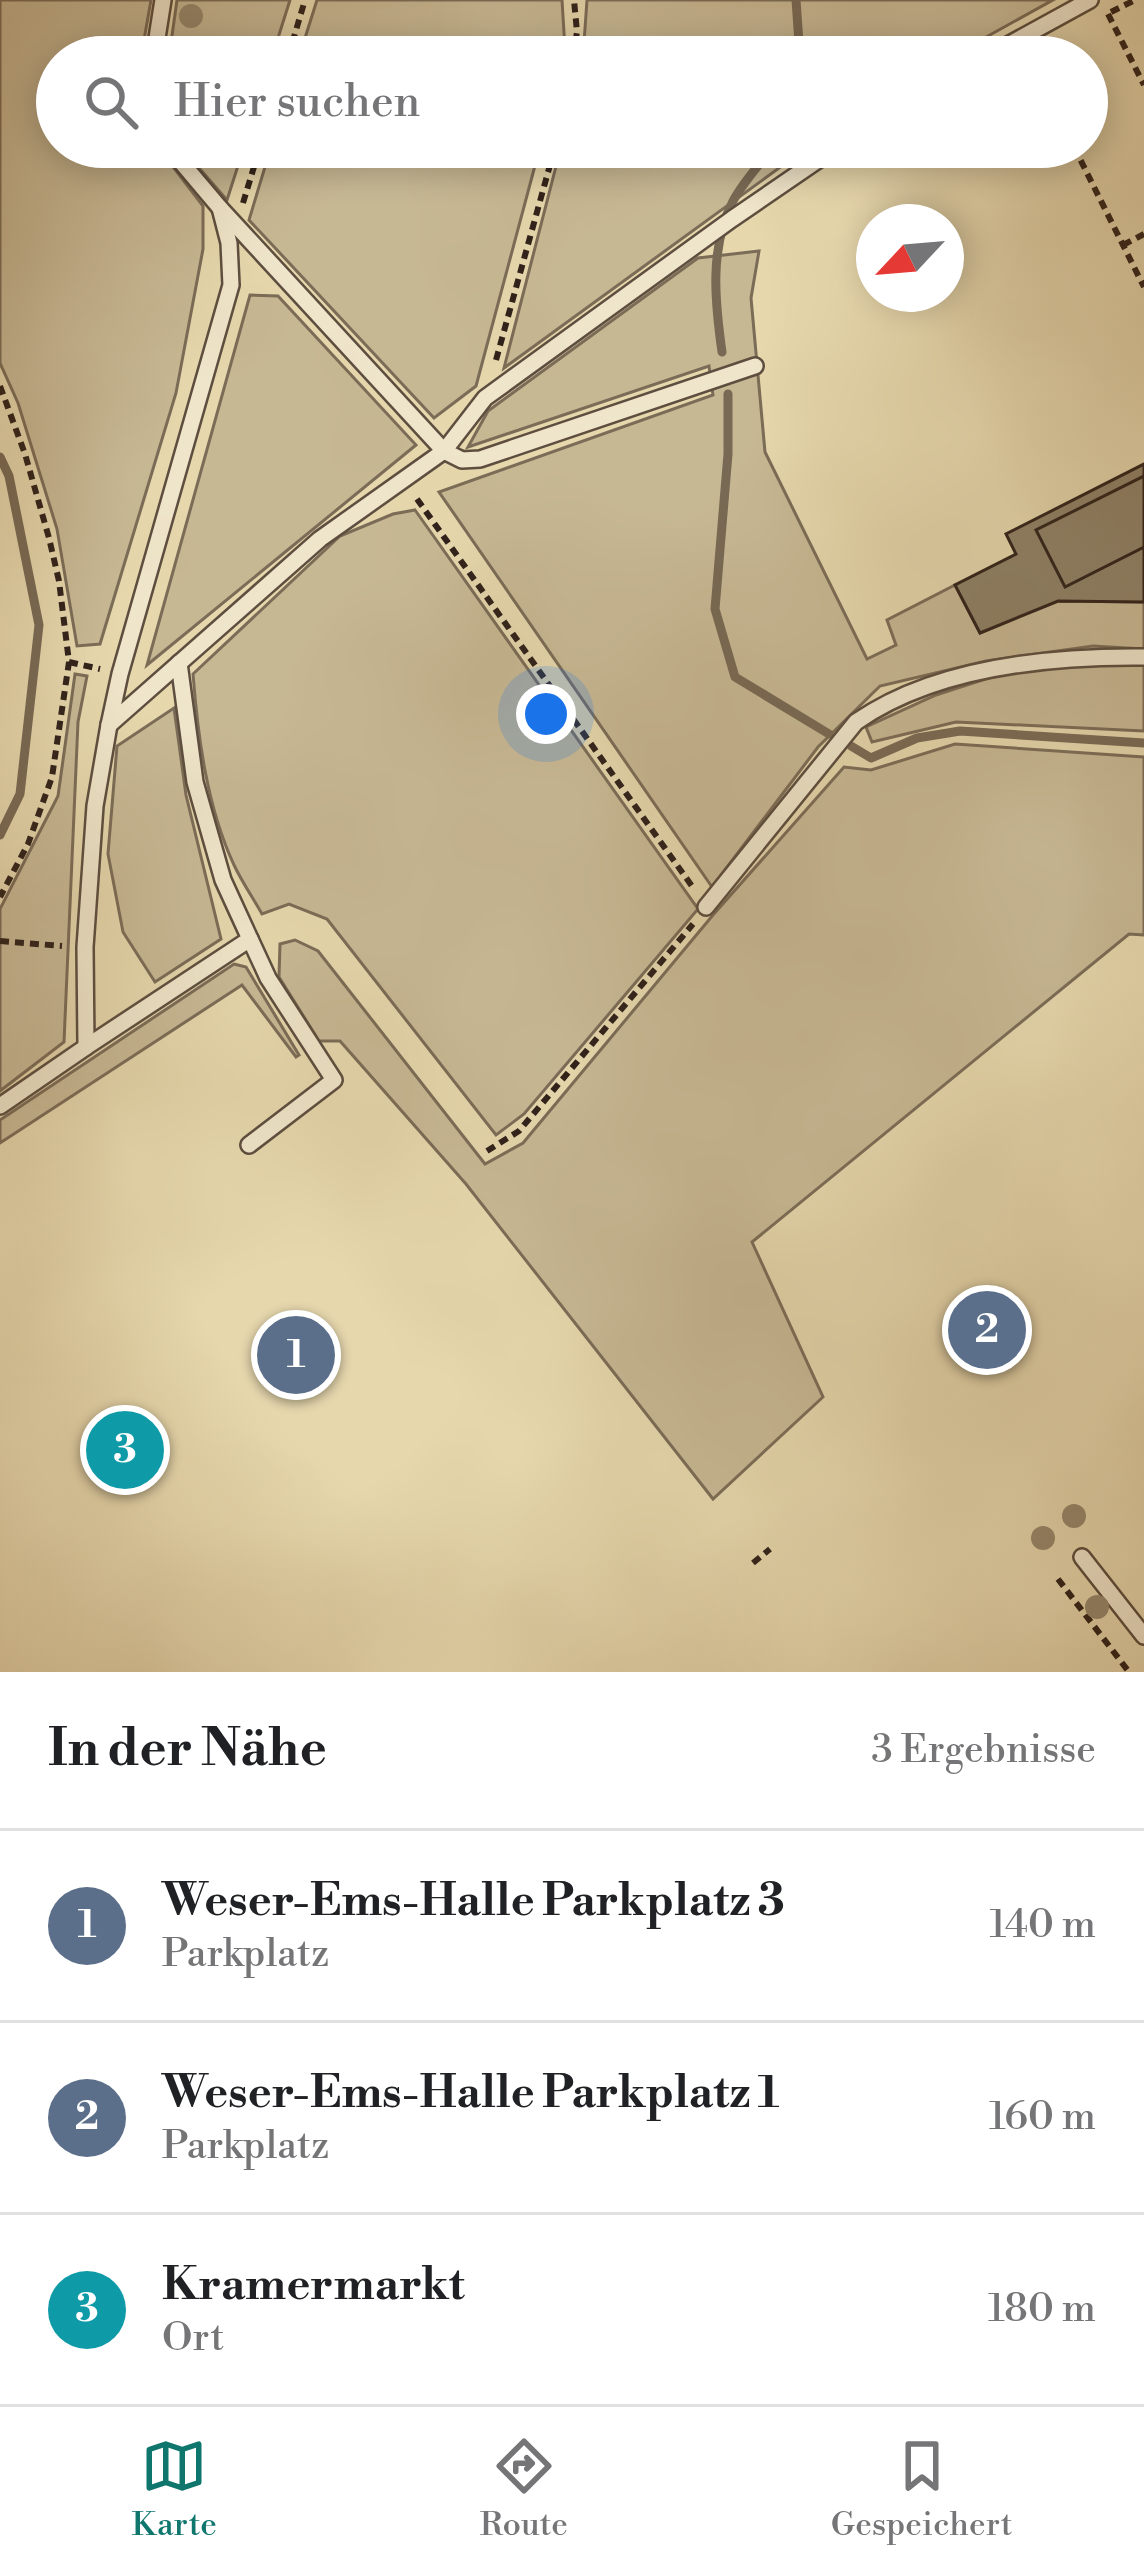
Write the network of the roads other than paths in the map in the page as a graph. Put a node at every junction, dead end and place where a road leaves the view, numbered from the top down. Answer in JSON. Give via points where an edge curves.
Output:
{"nodes":[{"id":1,"x":163,"y":0,"type":"edge"},
{"id":2,"x":1090,"y":0,"type":"edge"},
{"id":3,"x":157,"y":36,"type":"edge"},
{"id":4,"x":1024,"y":36,"type":"edge"},
{"id":5,"x":186,"y":168,"type":"edge"},
{"id":6,"x":806,"y":168,"type":"edge"},
{"id":7,"x":220,"y":208,"type":"junction"},
{"id":8,"x":754,"y":366,"type":"dead end"},
{"id":9,"x":444,"y":451,"type":"junction"},
{"id":10,"x":1144,"y":656,"type":"edge"},
{"id":11,"x":179,"y":663,"type":"junction"},
{"id":12,"x":109,"y":725,"type":"junction"},
{"id":13,"x":706,"y":907,"type":"road end"},
{"id":14,"x":250,"y":939,"type":"junction"},
{"id":15,"x":86,"y":1047,"type":"junction"},
{"id":16,"x":0,"y":1106,"type":"edge"},
{"id":17,"x":249,"y":1145,"type":"dead end"},
{"id":18,"x":1082,"y":1557,"type":"dead end"},
{"id":19,"x":1144,"y":1636,"type":"edge"}],
"edges":[{"from":1,"to":3,"type":"lane"},
{"from":2,"to":4,"type":"lane"},
{"from":5,"to":7,"type":"lane"},
{"from":6,"to":9,"type":"lane","via":[[485,398]]},
{"from":7,"to":9,"type":"lane"},
{"from":7,"to":12,"type":"lane","via":[[231,285]]},
{"from":8,"to":9,"type":"lane","via":[[480,459]]},
{"from":9,"to":11,"type":"lane","via":[[320,539]]},
{"from":10,"to":13,"type":"lane","via":[[1022,664],[880,705],[856,722]]},
{"from":11,"to":12,"type":"lane"},
{"from":11,"to":14,"type":"lane","via":[[195,782]]},
{"from":12,"to":15,"type":"lane","via":[[95,806]]},
{"from":14,"to":15,"type":"lane"},
{"from":14,"to":17,"type":"lane","via":[[334,1080]]},
{"from":15,"to":16,"type":"lane"},
{"from":18,"to":19,"type":"lane"}]}
